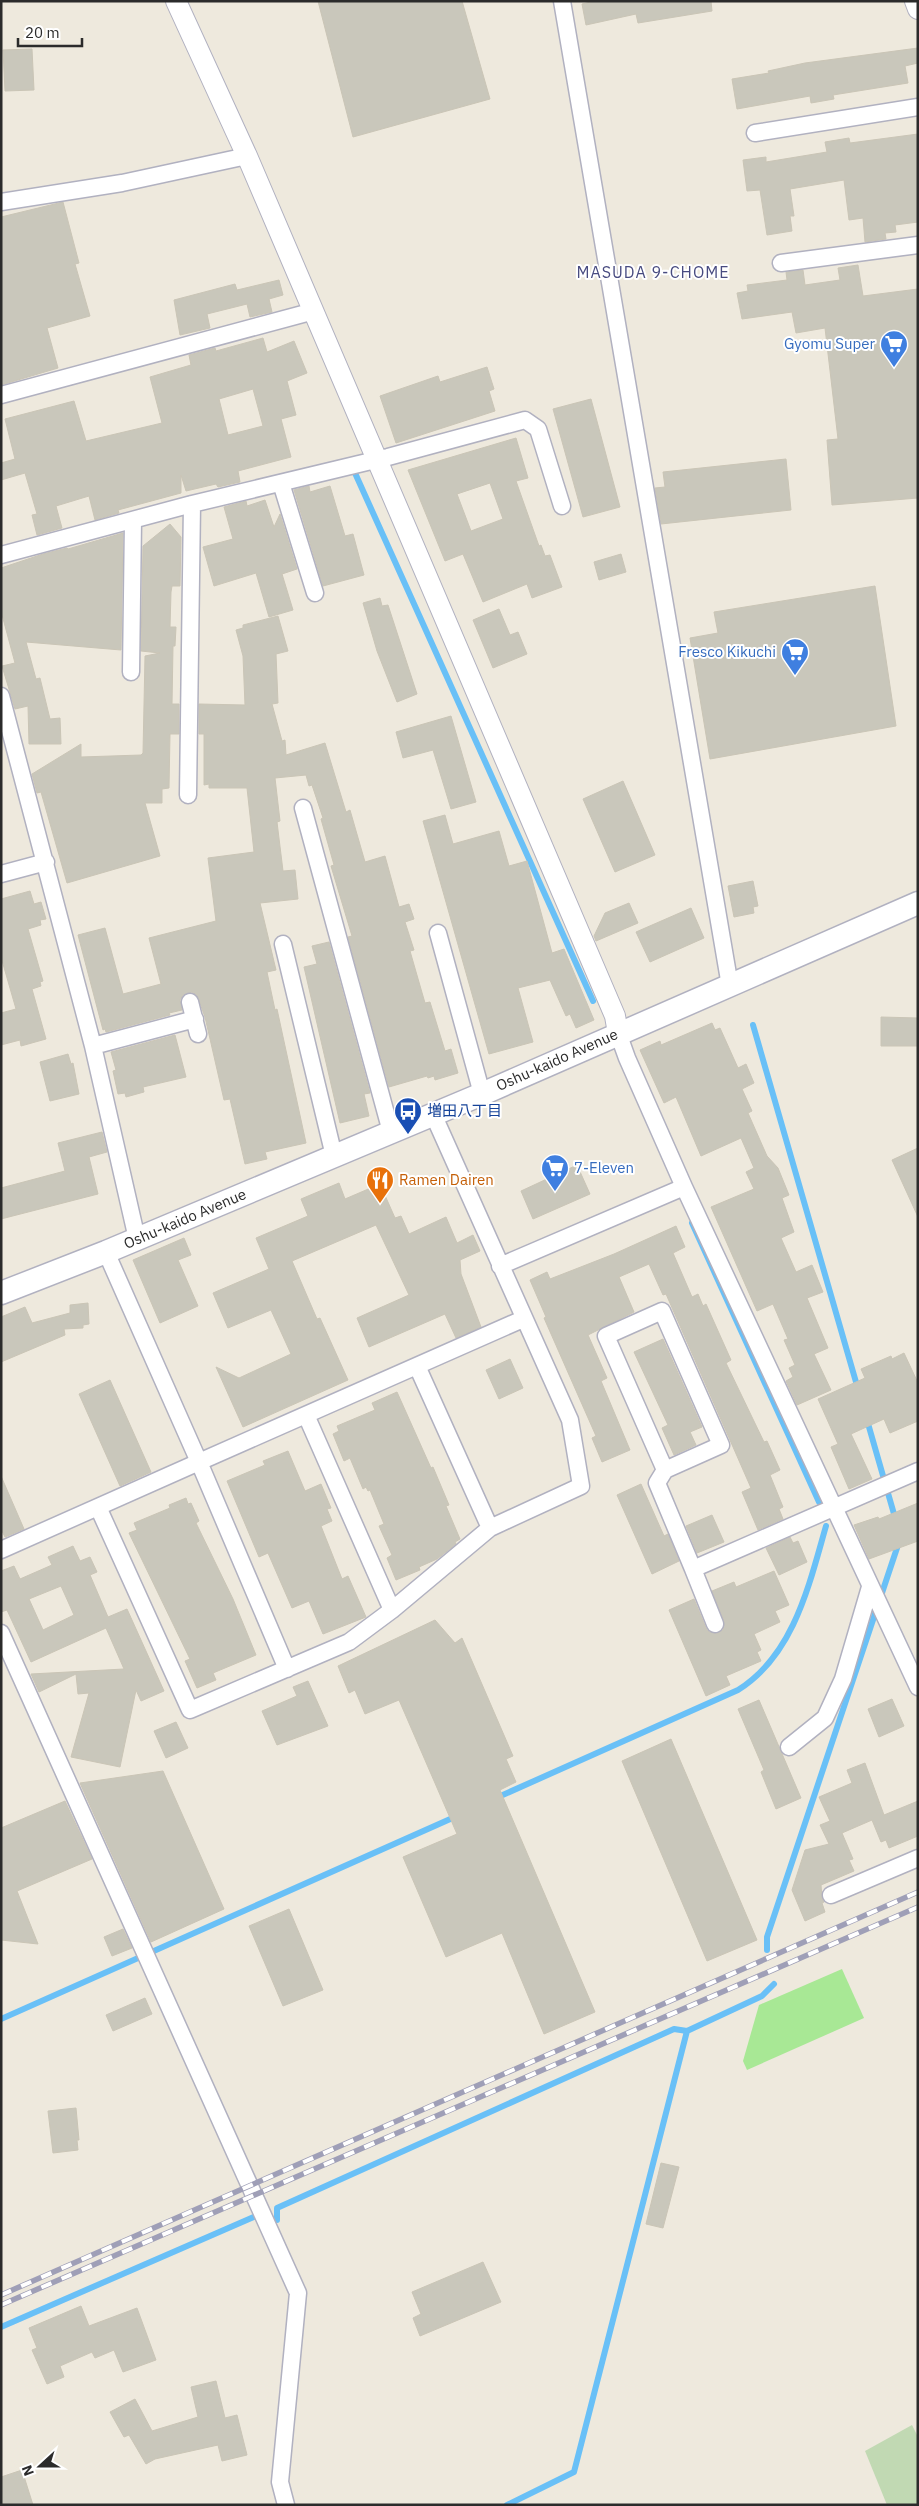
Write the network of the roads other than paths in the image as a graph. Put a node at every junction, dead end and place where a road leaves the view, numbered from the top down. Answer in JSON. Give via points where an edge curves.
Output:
{"nodes":[{"id":1,"x":176,"y":1,"type":"edge"},
{"id":2,"x":562,"y":1,"type":"edge"},
{"id":3,"x":915,"y":1,"type":"edge"},
{"id":4,"x":918,"y":10,"type":"edge"},
{"id":5,"x":918,"y":107,"type":"edge"},
{"id":6,"x":755,"y":133,"type":"dead end"},
{"id":7,"x":247,"y":156,"type":"junction"},
{"id":8,"x":1,"y":202,"type":"edge"},
{"id":9,"x":918,"y":245,"type":"edge"},
{"id":10,"x":781,"y":263,"type":"dead end"},
{"id":11,"x":314,"y":311,"type":"junction"},
{"id":12,"x":1,"y":395,"type":"edge"},
{"id":13,"x":377,"y":460,"type":"junction"},
{"id":14,"x":282,"y":483,"type":"junction"},
{"id":15,"x":192,"y":504,"type":"junction"},
{"id":16,"x":562,"y":506,"type":"dead end"},
{"id":17,"x":133,"y":520,"type":"junction"},
{"id":18,"x":1,"y":555,"type":"edge"},
{"id":19,"x":315,"y":593,"type":"dead end"},
{"id":20,"x":131,"y":672,"type":"dead end"},
{"id":21,"x":1,"y":696,"type":"edge"},
{"id":22,"x":188,"y":795,"type":"dead end"},
{"id":23,"x":303,"y":808,"type":"dead end"},
{"id":24,"x":46,"y":862,"type":"junction"},
{"id":25,"x":1,"y":874,"type":"edge"},
{"id":26,"x":918,"y":904,"type":"edge"},
{"id":27,"x":438,"y":933,"type":"dead end"},
{"id":28,"x":283,"y":944,"type":"dead end"},
{"id":29,"x":730,"y":986,"type":"junction"},
{"id":30,"x":190,"y":1002,"type":"dead end"},
{"id":31,"x":618,"y":1033,"type":"junction"},
{"id":32,"x":93,"y":1046,"type":"junction"},
{"id":33,"x":482,"y":1094,"type":"junction"},
{"id":34,"x":433,"y":1114,"type":"junction"},
{"id":35,"x":390,"y":1132,"type":"junction"},
{"id":36,"x":334,"y":1156,"type":"junction"},
{"id":37,"x":684,"y":1187,"type":"junction"},
{"id":38,"x":138,"y":1239,"type":"junction"},
{"id":39,"x":106,"y":1252,"type":"junction"},
{"id":40,"x":500,"y":1266,"type":"junction"},
{"id":41,"x":1,"y":1293,"type":"edge"},
{"id":42,"x":523,"y":1319,"type":"junction"},
{"id":43,"x":417,"y":1366,"type":"junction"},
{"id":44,"x":306,"y":1415,"type":"junction"},
{"id":45,"x":199,"y":1462,"type":"junction"},
{"id":46,"x":665,"y":1470,"type":"junction"},
{"id":47,"x":917,"y":1475,"type":"edge"},
{"id":48,"x":98,"y":1507,"type":"junction"},
{"id":49,"x":833,"y":1510,"type":"junction"},
{"id":50,"x":490,"y":1528,"type":"junction"},
{"id":51,"x":1,"y":1550,"type":"edge"},
{"id":52,"x":693,"y":1568,"type":"junction"},
{"id":53,"x":876,"y":1598,"type":"junction"},
{"id":54,"x":392,"y":1610,"type":"junction"},
{"id":55,"x":715,"y":1624,"type":"dead end"},
{"id":56,"x":1,"y":1633,"type":"edge"},
{"id":57,"x":287,"y":1669,"type":"junction"},
{"id":58,"x":918,"y":1688,"type":"edge"},
{"id":59,"x":789,"y":1747,"type":"dead end"},
{"id":60,"x":918,"y":1858,"type":"edge"},
{"id":61,"x":831,"y":1895,"type":"dead end"},
{"id":62,"x":286,"y":2505,"type":"edge"}],
"edges":[{"from":1,"to":7,"type":"street"},
{"from":2,"to":29,"type":"street"},
{"from":3,"to":4,"type":"street"},
{"from":5,"to":6,"type":"street"},
{"from":7,"to":8,"type":"street","via":[[122,183]]},
{"from":7,"to":11,"type":"street"},
{"from":9,"to":10,"type":"street"},
{"from":11,"to":12,"type":"street"},
{"from":11,"to":13,"type":"street"},
{"from":13,"to":14,"type":"street"},
{"from":13,"to":16,"type":"street","via":[[525,420],[538,429]]},
{"from":13,"to":31,"type":"street","via":[[615,1016]]},
{"from":14,"to":15,"type":"street"},
{"from":14,"to":19,"type":"street"},
{"from":15,"to":17,"type":"street"},
{"from":15,"to":22,"type":"street"},
{"from":17,"to":18,"type":"street"},
{"from":17,"to":20,"type":"street"},
{"from":21,"to":24,"type":"street"},
{"from":23,"to":35,"type":"street"},
{"from":24,"to":25,"type":"street"},
{"from":24,"to":32,"type":"street"},
{"from":26,"to":29,"type":"main road","name":"Oshu-kaido Avenue"},
{"from":27,"to":33,"type":"street"},
{"from":28,"to":36,"type":"street"},
{"from":29,"to":31,"type":"main road","name":"Oshu-kaido Avenue"},
{"from":30,"to":32,"type":"street","via":[[196,1027]]},
{"from":31,"to":33,"type":"main road","name":"Oshu-kaido Avenue"},
{"from":31,"to":37,"type":"street"},
{"from":32,"to":38,"type":"street"},
{"from":33,"to":34,"type":"main road","name":"Oshu-kaido Avenue"},
{"from":34,"to":35,"type":"main road","name":"Oshu-kaido Avenue"},
{"from":34,"to":40,"type":"street"},
{"from":35,"to":36,"type":"main road","name":"Oshu-kaido Avenue"},
{"from":36,"to":38,"type":"main road","name":"Oshu-kaido Avenue"},
{"from":37,"to":40,"type":"street"},
{"from":37,"to":49,"type":"street"},
{"from":38,"to":39,"type":"main road","name":"Oshu-kaido Avenue"},
{"from":39,"to":41,"type":"main road","name":"Oshu-kaido Avenue"},
{"from":39,"to":45,"type":"street"},
{"from":40,"to":42,"type":"street"},
{"from":42,"to":43,"type":"street"},
{"from":42,"to":50,"type":"street","via":[[570,1420],[581,1486]]},
{"from":43,"to":44,"type":"street"},
{"from":43,"to":50,"type":"street"},
{"from":44,"to":45,"type":"street"},
{"from":44,"to":54,"type":"street"},
{"from":45,"to":48,"type":"street"},
{"from":45,"to":57,"type":"street"},
{"from":46,"to":46,"type":"street","via":[[606,1336],[662,1311],[721,1445]]},
{"from":46,"to":52,"type":"street","via":[[657,1483]]},
{"from":47,"to":49,"type":"street"},
{"from":48,"to":51,"type":"street"},
{"from":48,"to":57,"type":"street","via":[[190,1710]]},
{"from":49,"to":52,"type":"street"},
{"from":49,"to":53,"type":"street"},
{"from":50,"to":54,"type":"street"},
{"from":52,"to":55,"type":"street"},
{"from":53,"to":58,"type":"street"},
{"from":53,"to":59,"type":"street","via":[[825,1718]]},
{"from":54,"to":57,"type":"street","via":[[349,1642]]},
{"from":56,"to":62,"type":"street","via":[[298,2293],[280,2482]]},
{"from":60,"to":61,"type":"street"}]}
